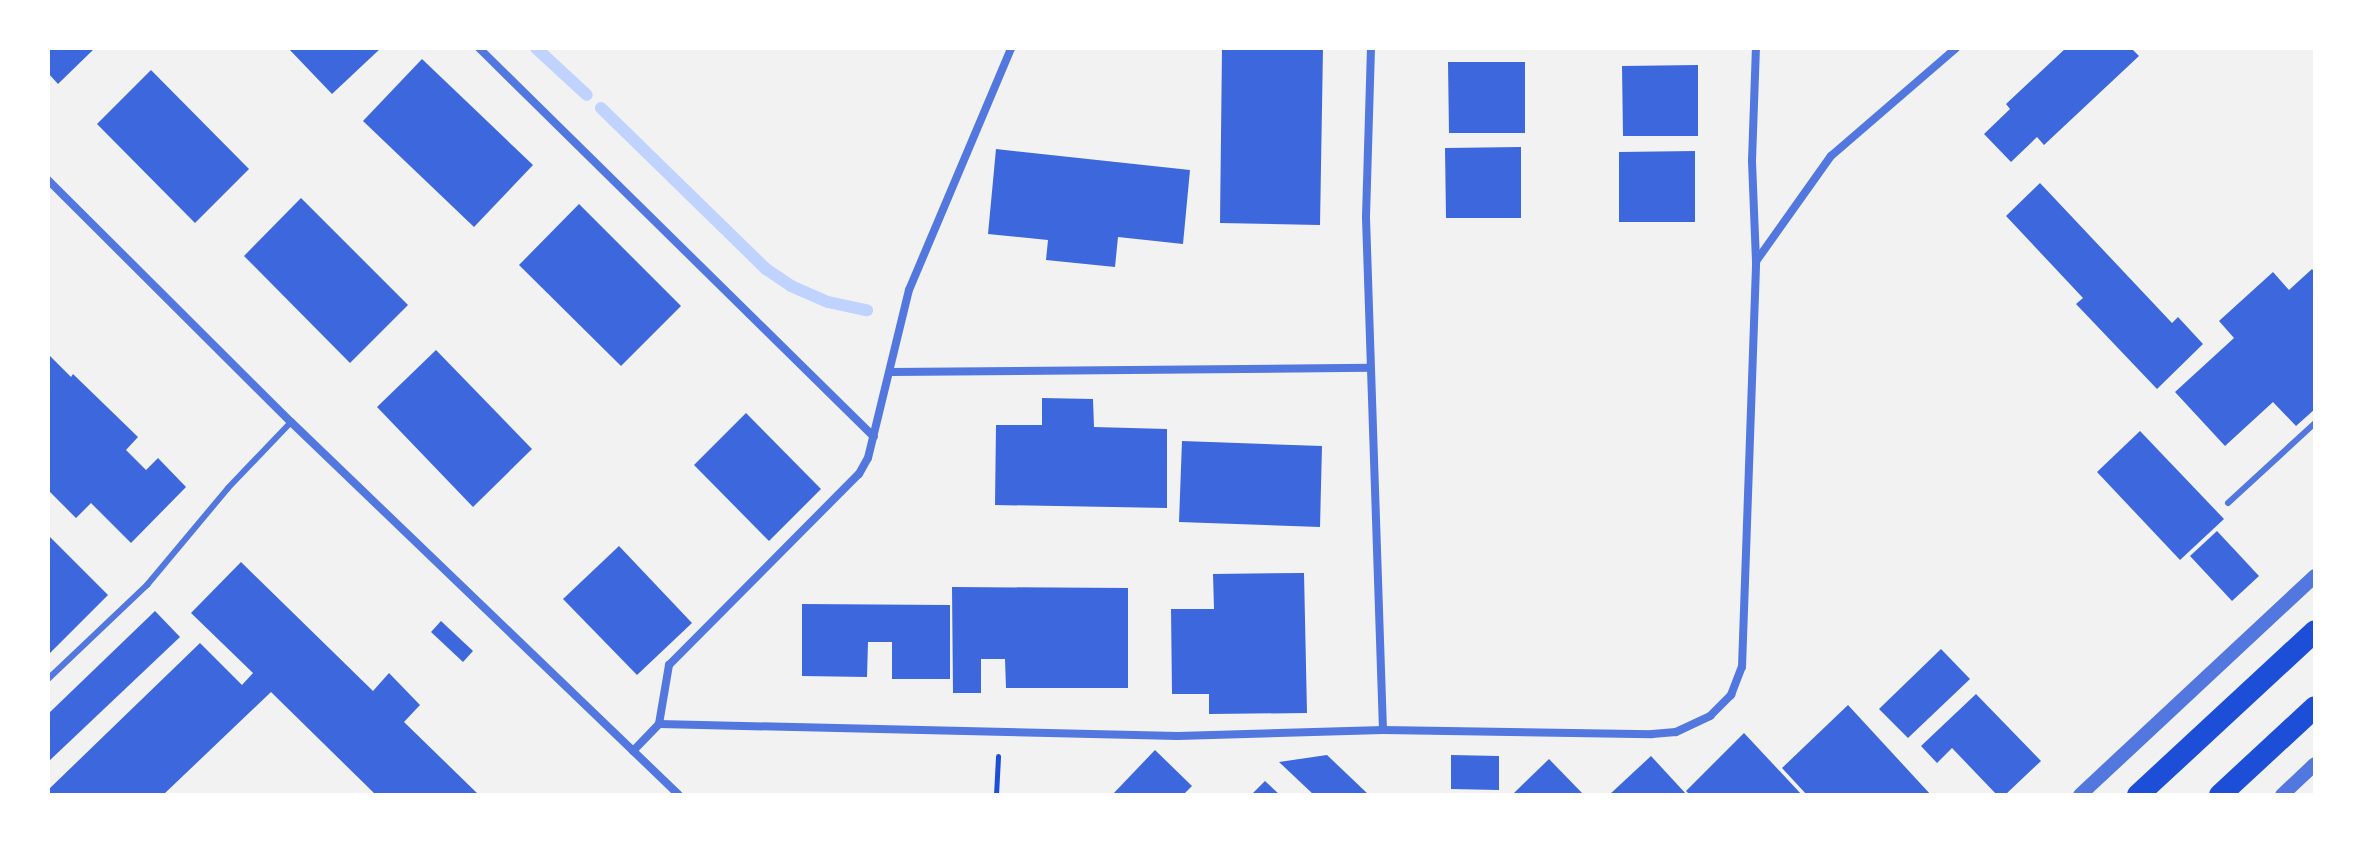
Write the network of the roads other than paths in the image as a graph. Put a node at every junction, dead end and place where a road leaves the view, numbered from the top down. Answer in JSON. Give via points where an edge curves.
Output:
{"nodes":[{"id":1,"x":479,"y":48,"type":"edge"},
{"id":2,"x":1011,"y":48,"type":"edge"},
{"id":3,"x":1371,"y":48,"type":"edge"},
{"id":4,"x":1756,"y":48,"type":"edge"},
{"id":5,"x":1956,"y":48,"type":"edge"},
{"id":6,"x":48,"y":180,"type":"edge"},
{"id":7,"x":1756,"y":261,"type":"junction"},
{"id":8,"x":1370,"y":368,"type":"junction"},
{"id":9,"x":890,"y":372,"type":"junction"},
{"id":10,"x":291,"y":422,"type":"junction"},
{"id":11,"x":2315,"y":423,"type":"edge"},
{"id":12,"x":874,"y":437,"type":"junction"},
{"id":13,"x":2228,"y":503,"type":"dead end"},
{"id":14,"x":2315,"y":576,"type":"edge"},
{"id":15,"x":2315,"y":631,"type":"edge"},
{"id":16,"x":48,"y":679,"type":"edge"},
{"id":17,"x":2315,"y":707,"type":"edge"},
{"id":18,"x":659,"y":724,"type":"junction"},
{"id":19,"x":1383,"y":730,"type":"junction"},
{"id":20,"x":633,"y":751,"type":"junction"},
{"id":21,"x":2315,"y":764,"type":"edge"},
{"id":22,"x":679,"y":795,"type":"edge"},
{"id":23,"x":2080,"y":795,"type":"edge"},
{"id":24,"x":2138,"y":795,"type":"edge"},
{"id":25,"x":2220,"y":795,"type":"edge"},
{"id":26,"x":2282,"y":795,"type":"edge"}],
"edges":[{"from":1,"to":12,"type":"street"},
{"from":2,"to":9,"type":"street","via":[[909,290]]},
{"from":3,"to":8,"type":"street","via":[[1366,218]]},
{"from":4,"to":7,"type":"street"},
{"from":5,"to":7,"type":"street","via":[[1831,156]]},
{"from":6,"to":10,"type":"street"},
{"from":7,"to":19,"type":"street","via":[[1742,667],[1731,695],[1710,716],[1676,732]]},
{"from":8,"to":9,"type":"street"},
{"from":8,"to":19,"type":"street"},
{"from":9,"to":12,"type":"street"},
{"from":10,"to":16,"type":"lane","via":[[147,585]]},
{"from":10,"to":20,"type":"street"},
{"from":11,"to":13,"type":"lane"},
{"from":12,"to":18,"type":"street","via":[[859,474],[669,665]]},
{"from":14,"to":23,"type":"street"},
{"from":15,"to":24,"type":"highway"},
{"from":17,"to":25,"type":"highway"},
{"from":18,"to":19,"type":"street","via":[[1178,736]]},
{"from":18,"to":20,"type":"street"},
{"from":20,"to":22,"type":"street"},
{"from":21,"to":26,"type":"street"}]}
